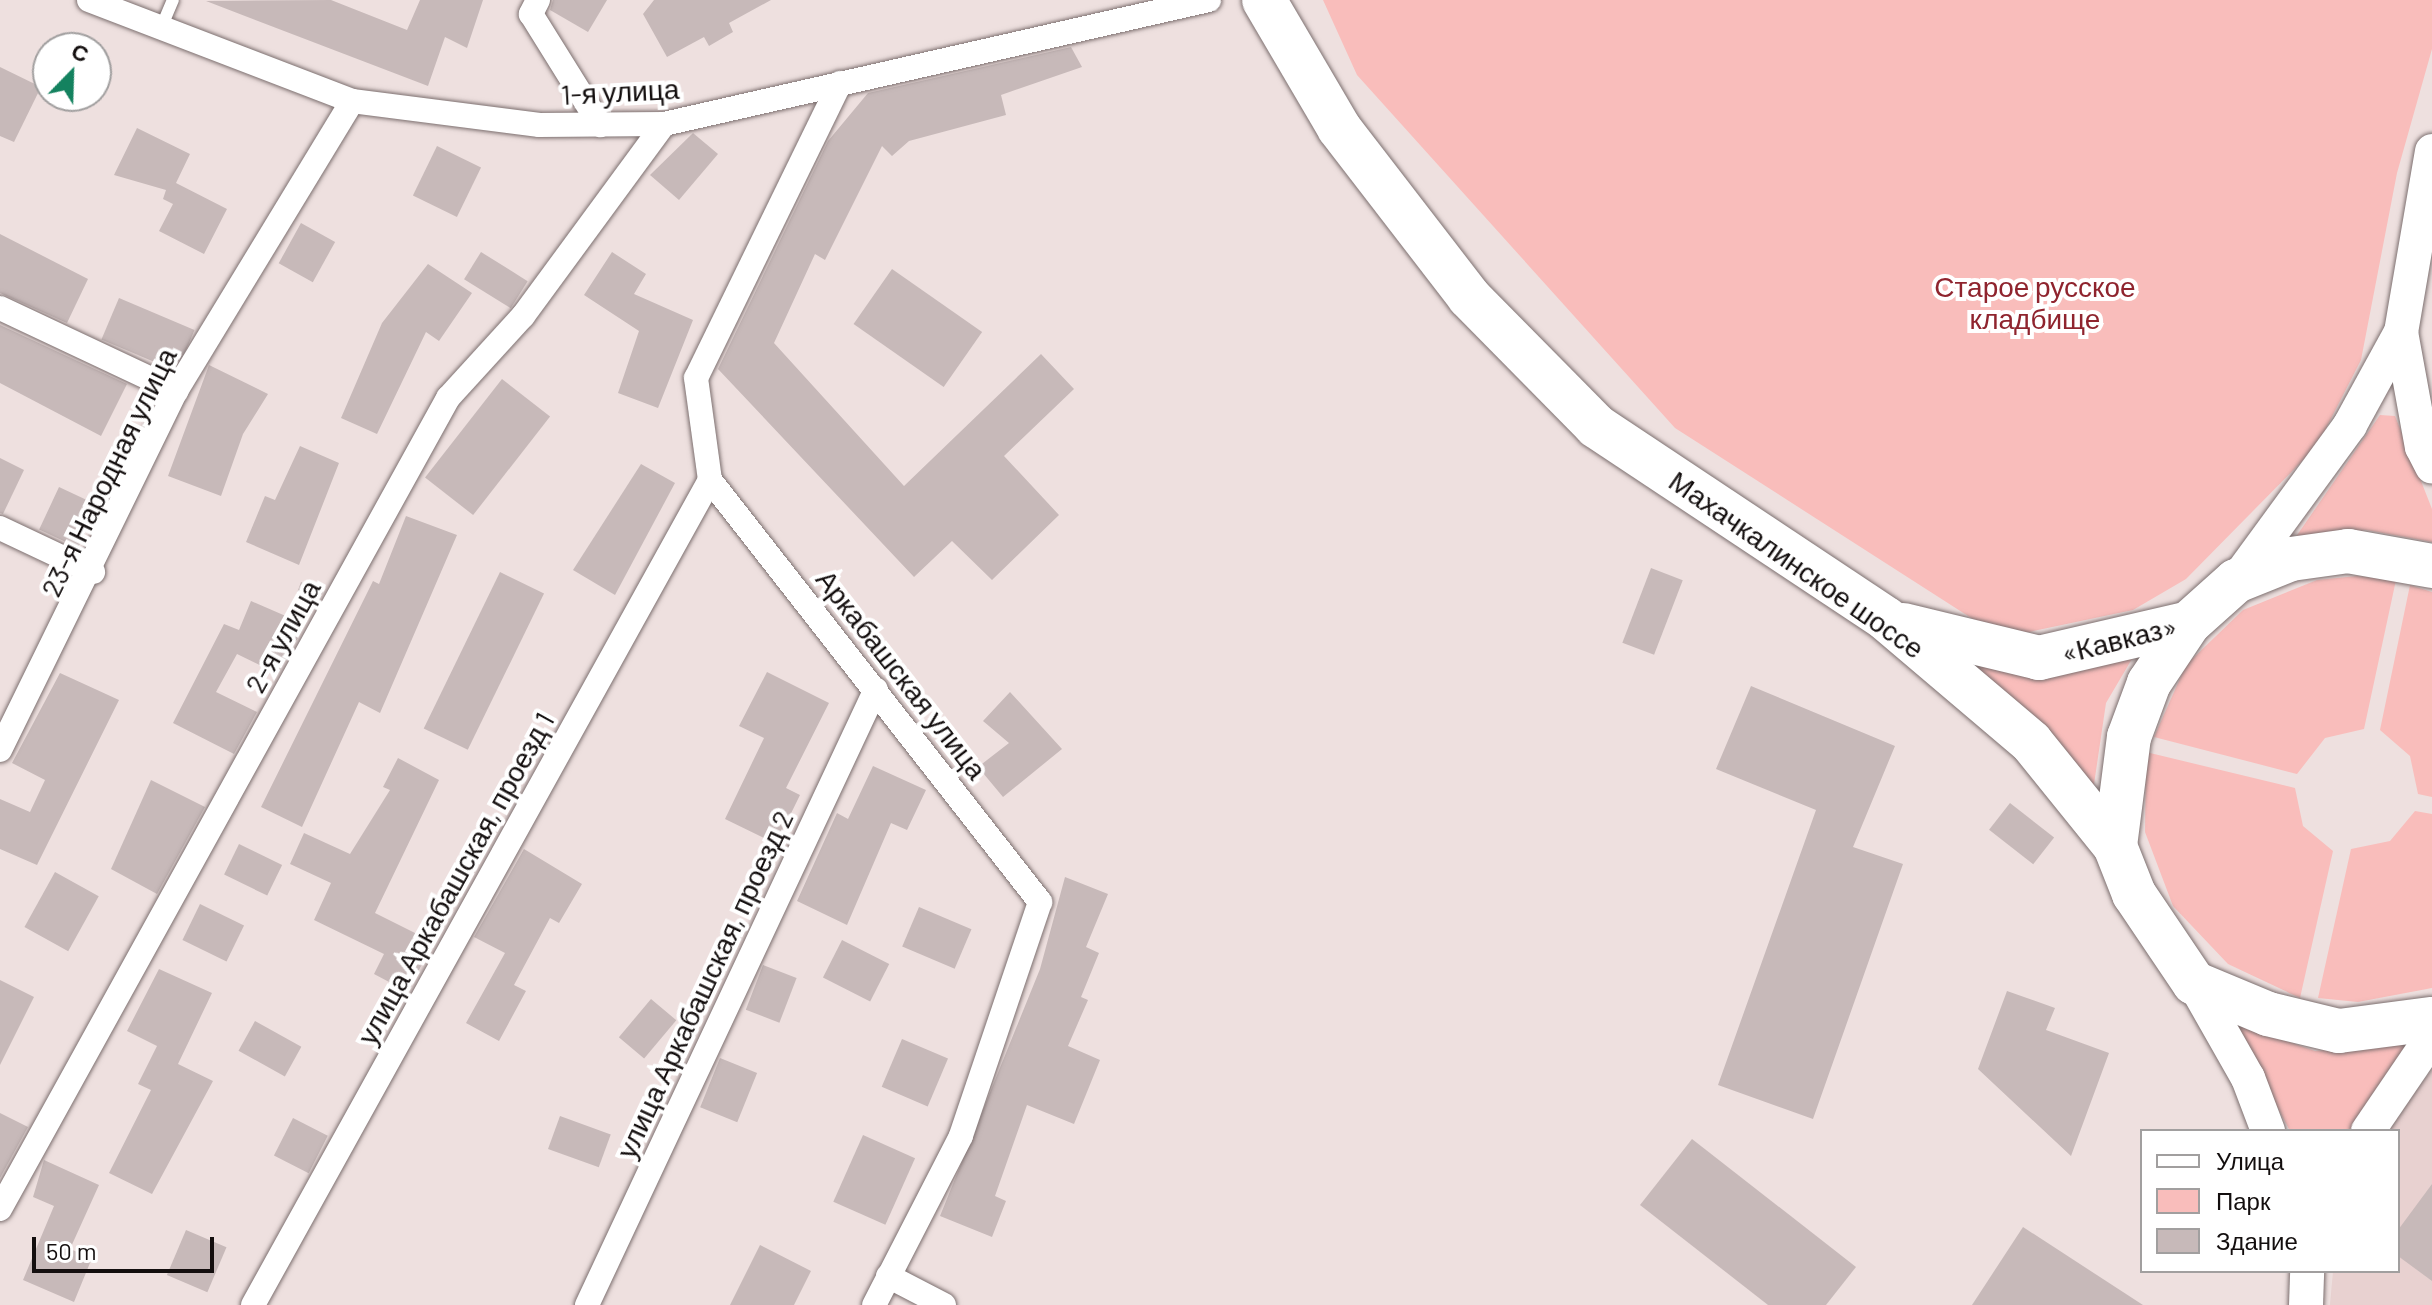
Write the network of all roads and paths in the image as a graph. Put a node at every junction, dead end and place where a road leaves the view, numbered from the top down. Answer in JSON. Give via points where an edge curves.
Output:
{"nodes":[{"id":1,"x":89,"y":0,"type":"edge"},
{"id":2,"x":173,"y":0,"type":"edge"},
{"id":3,"x":538,"y":0,"type":"edge"},
{"id":4,"x":1209,"y":0,"type":"edge"},
{"id":5,"x":1264,"y":0,"type":"edge"},
{"id":6,"x":161,"y":28,"type":"junction"},
{"id":7,"x":840,"y":83,"type":"junction"},
{"id":8,"x":352,"y":101,"type":"junction"},
{"id":9,"x":664,"y":124,"type":"junction"},
{"id":10,"x":600,"y":125,"type":"junction"},
{"id":11,"x":2432,"y":151,"type":"edge"},
{"id":12,"x":0,"y":308,"type":"edge"},
{"id":13,"x":2401,"y":332,"type":"junction"},
{"id":14,"x":176,"y":391,"type":"junction"},
{"id":15,"x":2432,"y":467,"type":"edge"},
{"id":16,"x":710,"y":480,"type":"junction"},
{"id":17,"x":0,"y":528,"type":"edge"},
{"id":18,"x":2432,"y":566,"type":"edge"},
{"id":19,"x":93,"y":572,"type":"junction"},
{"id":20,"x":2236,"y":581,"type":"junction"},
{"id":21,"x":1886,"y":619,"type":"junction"},
{"id":22,"x":2189,"y":623,"type":"junction"},
{"id":23,"x":876,"y":689,"type":"junction"},
{"id":24,"x":0,"y":750,"type":"edge"},
{"id":25,"x":2115,"y":846,"type":"junction"},
{"id":26,"x":2194,"y":983,"type":"junction"},
{"id":27,"x":2432,"y":1019,"type":"edge"},
{"id":28,"x":2432,"y":1037,"type":"edge"},
{"id":29,"x":2267,"y":1129,"type":"edge"},
{"id":30,"x":2369,"y":1129,"type":"edge"},
{"id":31,"x":0,"y":1209,"type":"edge"},
{"id":32,"x":2307,"y":1273,"type":"edge"},
{"id":33,"x":888,"y":1276,"type":"junction"},
{"id":34,"x":253,"y":1305,"type":"edge"},
{"id":35,"x":587,"y":1305,"type":"edge"},
{"id":36,"x":874,"y":1305,"type":"edge"},
{"id":37,"x":944,"y":1305,"type":"edge"},
{"id":38,"x":2306,"y":1305,"type":"edge"}],
"edges":[{"from":1,"to":6,"type":"street","name":"1-я улица"},
{"from":2,"to":6,"type":"lane"},
{"from":3,"to":10,"type":"street","via":[[531,14]]},
{"from":4,"to":7,"type":"street","name":"1-я улица"},
{"from":5,"to":21,"type":"highway","name":"Махачкалинское шоссе","via":[[1339,128],[1469,297],[1596,426]]},
{"from":6,"to":8,"type":"street","name":"1-я улица"},
{"from":7,"to":9,"type":"street","name":"1-я улица"},
{"from":7,"to":16,"type":"street","via":[[696,378]]},
{"from":8,"to":10,"type":"street","name":"1-я улица","via":[[434,117]]},
{"from":8,"to":14,"type":"street","name":"23-я Народная улица"},
{"from":9,"to":10,"type":"street","name":"1-я улица"},
{"from":9,"to":31,"type":"street","name":"2-я улица","via":[[523,316],[448,398]]},
{"from":11,"to":13,"type":"main road"},
{"from":12,"to":14,"type":"street"},
{"from":13,"to":15,"type":"main road","via":[[2422,447]]},
{"from":13,"to":20,"type":"main road","via":[[2350,425]]},
{"from":14,"to":19,"type":"street","name":"23-я Народная улица"},
{"from":16,"to":23,"type":"street","name":"Аркабашская улица"},
{"from":16,"to":34,"type":"street","name":"улица Аркабашская, проезд 1"},
{"from":17,"to":19,"type":"street"},
{"from":18,"to":20,"type":"highway","name":"«Кавказ»","via":[[2348,551],[2291,559]]},
{"from":19,"to":24,"type":"street","name":"23-я Народная улица"},
{"from":20,"to":22,"type":"highway","name":"«Кавказ»"},
{"from":21,"to":22,"type":"highway","name":"«Кавказ»","via":[[1981,649],[2039,658]]},
{"from":21,"to":25,"type":"highway","name":"Махачкалинское шоссе","via":[[2031,742]]},
{"from":22,"to":25,"type":"highway","via":[[2149,683],[2129,737]]},
{"from":23,"to":33,"type":"street","name":"Аркабашская улица","via":[[1040,902],[961,1136]]},
{"from":23,"to":35,"type":"street","name":"улица Аркабашская, проезд 2"},
{"from":25,"to":26,"type":"highway","name":"Махачкалинское шоссе","via":[[2134,894]]},
{"from":26,"to":27,"type":"highway","via":[[2268,1014],[2339,1031]]},
{"from":26,"to":29,"type":"main road","via":[[2248,1078]]},
{"from":28,"to":30,"type":"main road"},
{"from":32,"to":38,"type":"main road"},
{"from":33,"to":36,"type":"street","name":"Аркабашская улица"},
{"from":33,"to":37,"type":"street"}]}
